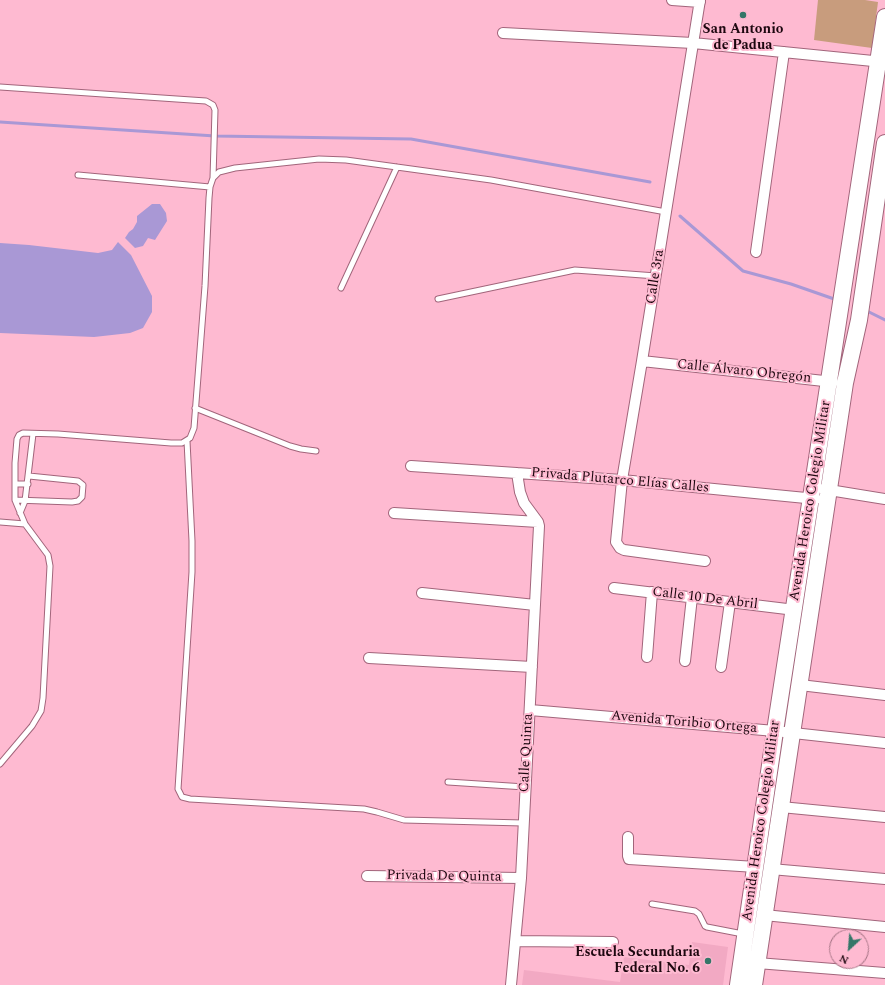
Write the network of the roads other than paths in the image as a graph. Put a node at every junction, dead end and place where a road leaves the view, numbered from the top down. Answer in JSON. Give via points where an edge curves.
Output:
{"nodes":[{"id":1,"x":672,"y":0,"type":"edge"},
{"id":2,"x":700,"y":1,"type":"edge"},
{"id":3,"x":885,"y":17,"type":"edge"},
{"id":4,"x":503,"y":33,"type":"dead end"},
{"id":5,"x":693,"y":43,"type":"junction"},
{"id":6,"x":784,"y":52,"type":"junction"},
{"id":7,"x":882,"y":61,"type":"edge"},
{"id":8,"x":0,"y":87,"type":"edge"},
{"id":9,"x":885,"y":143,"type":"edge"},
{"id":10,"x":397,"y":167,"type":"junction"},
{"id":11,"x":78,"y":175,"type":"dead end"},
{"id":12,"x":213,"y":178,"type":"junction"},
{"id":13,"x":210,"y":186,"type":"junction"},
{"id":14,"x":666,"y":212,"type":"junction"},
{"id":15,"x":851,"y":239,"type":"junction"},
{"id":16,"x":870,"y":243,"type":"junction"},
{"id":17,"x":756,"y":252,"type":"dead end"},
{"id":18,"x":656,"y":276,"type":"junction"},
{"id":19,"x":341,"y":288,"type":"dead end"},
{"id":20,"x":438,"y":299,"type":"dead end"},
{"id":21,"x":642,"y":362,"type":"junction"},
{"id":22,"x":829,"y":382,"type":"junction"},
{"id":23,"x":845,"y":383,"type":"junction"},
{"id":24,"x":195,"y":408,"type":"junction"},
{"id":25,"x":33,"y":434,"type":"junction"},
{"id":26,"x":187,"y":441,"type":"junction"},
{"id":27,"x":316,"y":451,"type":"dead end"},
{"id":28,"x":411,"y":466,"type":"dead end"},
{"id":29,"x":517,"y":473,"type":"junction"},
{"id":30,"x":29,"y":476,"type":"junction"},
{"id":31,"x":622,"y":480,"type":"junction"},
{"id":32,"x":15,"y":484,"type":"junction"},
{"id":33,"x":28,"y":484,"type":"junction"},
{"id":34,"x":812,"y":493,"type":"junction"},
{"id":35,"x":829,"y":496,"type":"junction"},
{"id":36,"x":885,"y":499,"type":"edge"},
{"id":37,"x":15,"y":500,"type":"junction"},
{"id":38,"x":26,"y":501,"type":"junction"},
{"id":39,"x":20,"y":513,"type":"junction"},
{"id":40,"x":394,"y":513,"type":"dead end"},
{"id":41,"x":0,"y":522,"type":"edge"},
{"id":42,"x":538,"y":522,"type":"junction"},
{"id":43,"x":25,"y":524,"type":"junction"},
{"id":44,"x":705,"y":561,"type":"dead end"},
{"id":45,"x":614,"y":588,"type":"dead end"},
{"id":46,"x":652,"y":592,"type":"junction"},
{"id":47,"x":422,"y":593,"type":"dead end"},
{"id":48,"x":692,"y":597,"type":"junction"},
{"id":49,"x":730,"y":602,"type":"junction"},
{"id":50,"x":535,"y":605,"type":"junction"},
{"id":51,"x":795,"y":610,"type":"junction"},
{"id":52,"x":647,"y":657,"type":"dead end"},
{"id":53,"x":369,"y":658,"type":"dead end"},
{"id":54,"x":685,"y":661,"type":"dead end"},
{"id":55,"x":532,"y":667,"type":"junction"},
{"id":56,"x":721,"y":667,"type":"dead end"},
{"id":57,"x":800,"y":685,"type":"junction"},
{"id":58,"x":885,"y":695,"type":"edge"},
{"id":59,"x":530,"y":710,"type":"junction"},
{"id":60,"x":776,"y":731,"type":"junction"},
{"id":61,"x":792,"y":733,"type":"junction"},
{"id":62,"x":885,"y":743,"type":"edge"},
{"id":63,"x":0,"y":764,"type":"edge"},
{"id":64,"x":448,"y":782,"type":"dead end"},
{"id":65,"x":525,"y":787,"type":"junction"},
{"id":66,"x":781,"y":807,"type":"junction"},
{"id":67,"x":885,"y":817,"type":"edge"},
{"id":68,"x":523,"y":824,"type":"junction"},
{"id":69,"x":628,"y":836,"type":"dead end"},
{"id":70,"x":763,"y":868,"type":"junction"},
{"id":71,"x":367,"y":876,"type":"dead end"},
{"id":72,"x":521,"y":878,"type":"junction"},
{"id":73,"x":885,"y":879,"type":"edge"},
{"id":74,"x":652,"y":904,"type":"dead end"},
{"id":75,"x":764,"y":915,"type":"junction"},
{"id":76,"x":885,"y":927,"type":"edge"},
{"id":77,"x":746,"y":934,"type":"junction"},
{"id":78,"x":516,"y":941,"type":"junction"},
{"id":79,"x":613,"y":942,"type":"dead end"},
{"id":80,"x":757,"y":963,"type":"junction"},
{"id":81,"x":885,"y":973,"type":"edge"},
{"id":82,"x":512,"y":985,"type":"edge"},
{"id":83,"x":738,"y":985,"type":"edge"},
{"id":84,"x":754,"y":985,"type":"edge"}],
"edges":[{"from":1,"to":2,"type":"street"},
{"from":2,"to":5,"type":"street","name":"Calle 3ra"},
{"from":3,"to":7,"type":"main road","name":"Avenida Heroico Colegio Militar"},
{"from":4,"to":5,"type":"street"},
{"from":5,"to":6,"type":"street"},
{"from":5,"to":14,"type":"street","name":"Calle 3ra"},
{"from":6,"to":7,"type":"street"},
{"from":6,"to":17,"type":"street"},
{"from":7,"to":15,"type":"main road","name":"Avenida Heroico Colegio Militar"},
{"from":8,"to":12,"type":"lane","via":[[209,102],[215,110]]},
{"from":9,"to":16,"type":"main road","name":"Avenida Heroico Colegio Militar"},
{"from":10,"to":12,"type":"lane","via":[[319,159],[235,168],[219,172]]},
{"from":10,"to":14,"type":"lane","via":[[491,180]]},
{"from":10,"to":19,"type":"lane"},
{"from":11,"to":13,"type":"lane"},
{"from":12,"to":13,"type":"lane"},
{"from":13,"to":24,"type":"lane"},
{"from":14,"to":18,"type":"street","name":"Calle 3ra"},
{"from":15,"to":16,"type":"main road"},
{"from":15,"to":22,"type":"main road","name":"Avenida Heroico Colegio Militar"},
{"from":16,"to":23,"type":"main road","name":"Avenida Heroico Colegio Militar","via":[[859,320]]},
{"from":18,"to":20,"type":"lane","via":[[575,270]]},
{"from":18,"to":21,"type":"street","name":"Calle 3ra"},
{"from":21,"to":22,"type":"street","name":"Calle Álvaro Obregón"},
{"from":21,"to":31,"type":"street","name":"Calle 3ra"},
{"from":22,"to":23,"type":"street","name":"Calle Álvaro Obregón"},
{"from":22,"to":34,"type":"main road","name":"Avenida Heroico Colegio Militar"},
{"from":23,"to":35,"type":"main road","name":"Avenida Heroico Colegio Militar"},
{"from":24,"to":26,"type":"lane","via":[[192,433]]},
{"from":24,"to":27,"type":"lane","via":[[290,446]]},
{"from":25,"to":26,"type":"lane","via":[[171,443]]},
{"from":25,"to":30,"type":"lane"},
{"from":25,"to":32,"type":"lane","via":[[19,434],[17,439]]},
{"from":26,"to":68,"type":"lane","via":[[192,572],[178,789],[182,797],[364,809],[404,820]]},
{"from":28,"to":29,"type":"street","name":"Privada Plutarco Elías Calles"},
{"from":29,"to":31,"type":"street","name":"Privada Plutarco Elías Calles"},
{"from":29,"to":42,"type":"street","via":[[524,503]]},
{"from":30,"to":33,"type":"lane"},
{"from":30,"to":38,"type":"lane","via":[[78,480],[83,486],[83,493],[78,501],[72,502]]},
{"from":31,"to":34,"type":"street","name":"Privada Plutarco Elías Calles"},
{"from":31,"to":44,"type":"street","name":"Calle 3ra","via":[[616,542],[620,548]]},
{"from":32,"to":33,"type":"lane"},
{"from":32,"to":37,"type":"lane"},
{"from":33,"to":38,"type":"lane"},
{"from":34,"to":35,"type":"street","name":"Privada Plutarco Elías Calles"},
{"from":34,"to":51,"type":"main road","name":"Avenida Heroico Colegio Militar"},
{"from":35,"to":36,"type":"street","name":"Privada Plutarco Elías Calles"},
{"from":35,"to":57,"type":"main road","name":"Avenida Heroico Colegio Militar"},
{"from":37,"to":38,"type":"lane"},
{"from":37,"to":39,"type":"lane"},
{"from":38,"to":39,"type":"lane"},
{"from":39,"to":43,"type":"lane"},
{"from":40,"to":42,"type":"street"},
{"from":41,"to":43,"type":"lane"},
{"from":42,"to":50,"type":"street","name":"Calle Quinta"},
{"from":43,"to":63,"type":"lane","via":[[48,555],[50,566],[43,698],[34,722]]},
{"from":45,"to":46,"type":"street","name":"Calle 10 De Abril"},
{"from":46,"to":48,"type":"street","name":"Calle 10 De Abril"},
{"from":46,"to":52,"type":"street"},
{"from":47,"to":50,"type":"street"},
{"from":48,"to":49,"type":"street","name":"Calle 10 De Abril"},
{"from":48,"to":54,"type":"street"},
{"from":49,"to":51,"type":"street","name":"Calle 10 De Abril"},
{"from":49,"to":56,"type":"street"},
{"from":50,"to":55,"type":"street","name":"Calle Quinta"},
{"from":51,"to":60,"type":"main road","name":"Avenida Heroico Colegio Militar"},
{"from":53,"to":55,"type":"street"},
{"from":55,"to":59,"type":"street","name":"Calle Quinta"},
{"from":57,"to":58,"type":"street"},
{"from":57,"to":61,"type":"main road","name":"Avenida Heroico Colegio Militar"},
{"from":59,"to":60,"type":"street","name":"Avenida Toribio Ortega"},
{"from":59,"to":65,"type":"street","name":"Calle Quinta"},
{"from":60,"to":61,"type":"street","name":"Avenida Toribio Ortega"},
{"from":60,"to":70,"type":"main road","name":"Avenida Heroico Colegio Militar"},
{"from":61,"to":62,"type":"street","name":"Avenida Toribio Ortega"},
{"from":61,"to":66,"type":"main road","name":"Avenida Heroico Colegio Militar"},
{"from":64,"to":65,"type":"lane"},
{"from":65,"to":68,"type":"street","name":"Calle Quinta"},
{"from":66,"to":67,"type":"street"},
{"from":66,"to":70,"type":"main road","name":"Avenida Heroico Colegio Militar"},
{"from":68,"to":72,"type":"street","name":"Calle Quinta"},
{"from":69,"to":70,"type":"street","via":[[629,859]]},
{"from":70,"to":73,"type":"street"},
{"from":70,"to":75,"type":"main road","name":"Avenida Heroico Colegio Militar"},
{"from":70,"to":77,"type":"main road","name":"Avenida Heroico Colegio Militar"},
{"from":71,"to":72,"type":"street","name":"Privada De Quinta"},
{"from":72,"to":78,"type":"street","name":"Calle Quinta"},
{"from":74,"to":77,"type":"lane","via":[[695,911],[707,927]]},
{"from":75,"to":76,"type":"street"},
{"from":75,"to":80,"type":"main road","name":"Avenida Heroico Colegio Militar"},
{"from":77,"to":83,"type":"main road","name":"Avenida Heroico Colegio Militar"},
{"from":78,"to":79,"type":"street"},
{"from":78,"to":82,"type":"street","name":"Calle Quinta"},
{"from":80,"to":81,"type":"street"},
{"from":80,"to":84,"type":"main road","name":"Avenida Heroico Colegio Militar"}]}
